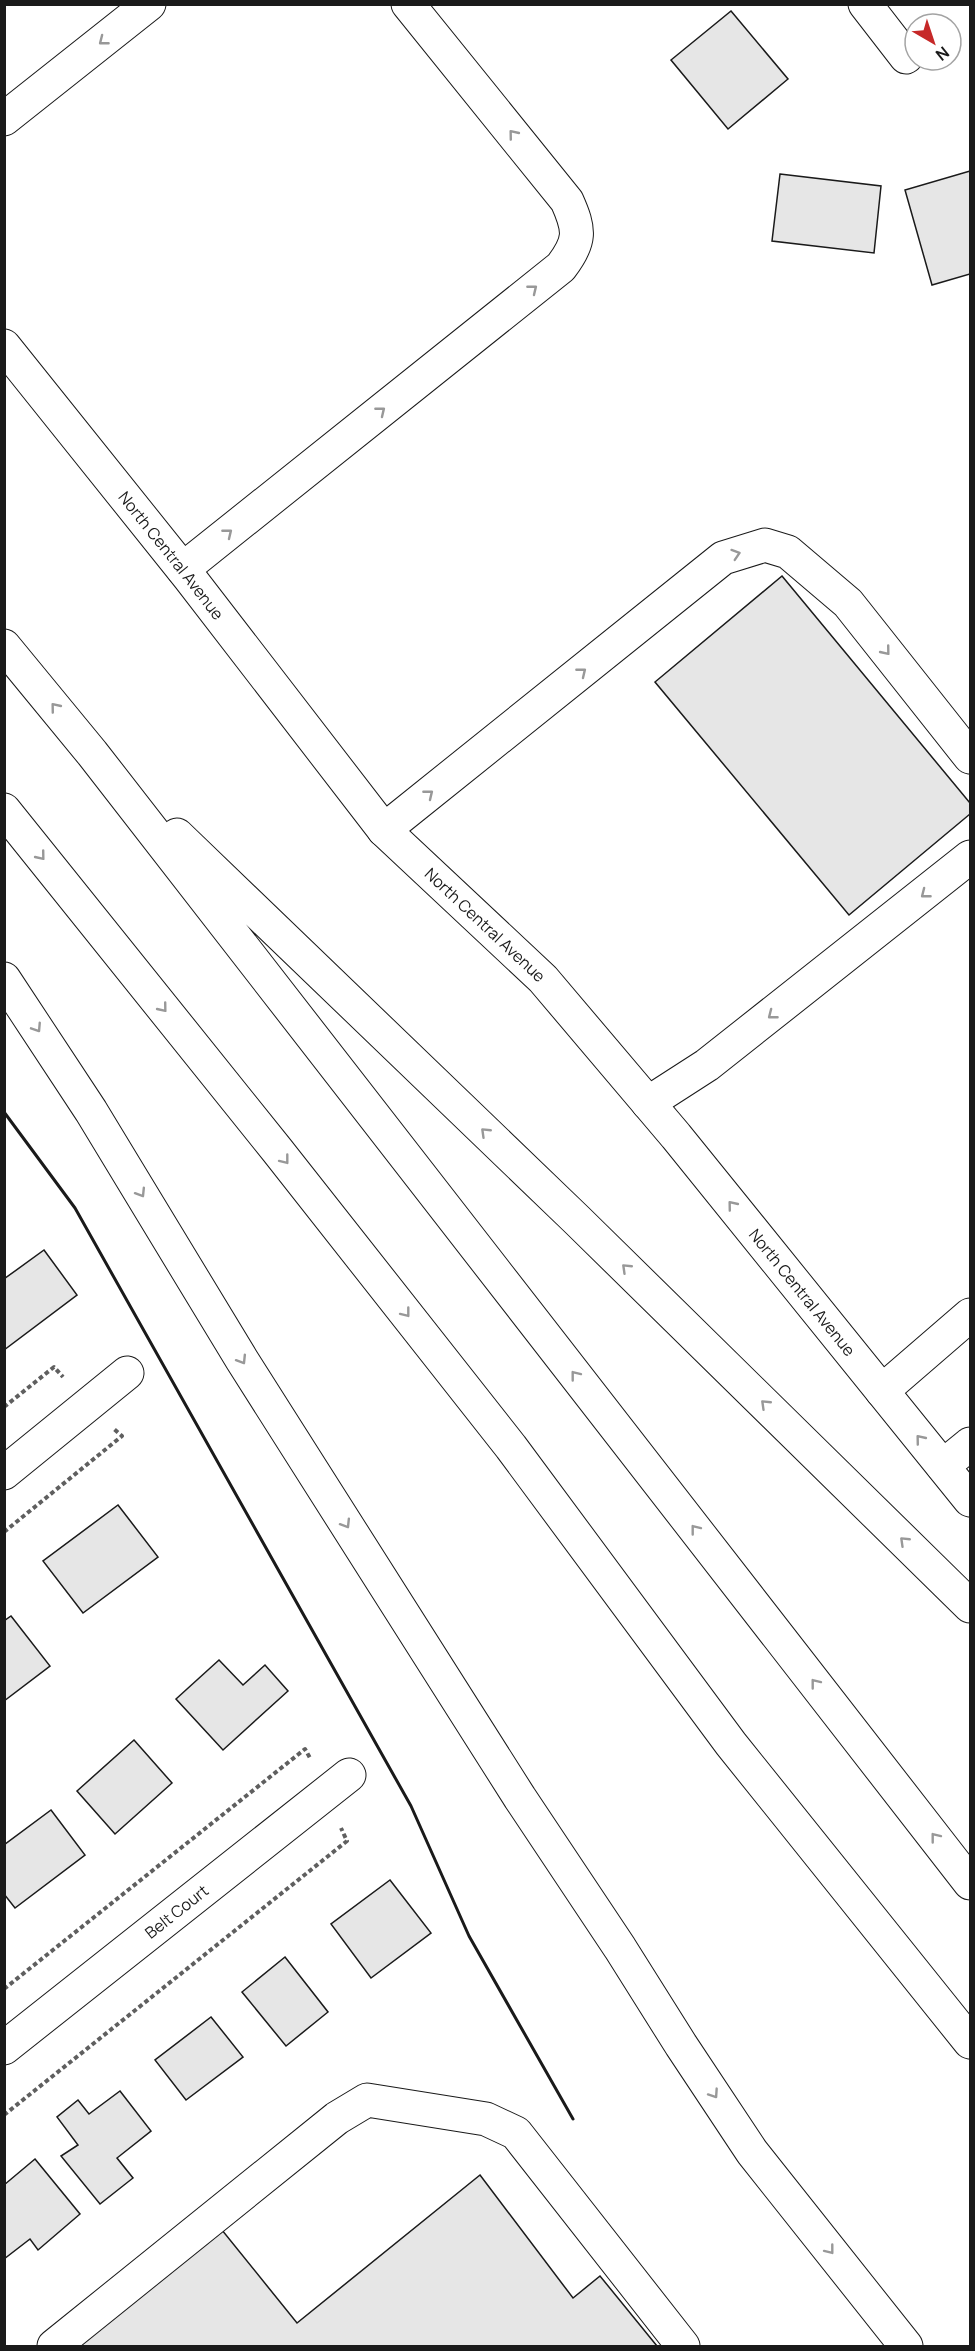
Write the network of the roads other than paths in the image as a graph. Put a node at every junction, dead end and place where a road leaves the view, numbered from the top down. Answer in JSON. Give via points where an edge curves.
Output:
{"nodes":[{"id":1,"x":149,"y":4,"type":"edge"},
{"id":2,"x":408,"y":4,"type":"edge"},
{"id":3,"x":865,"y":4,"type":"edge"},
{"id":4,"x":903,"y":53,"type":"edge"},
{"id":5,"x":4,"y":119,"type":"edge"},
{"id":6,"x":4,"y":346,"type":"edge"},
{"id":7,"x":183,"y":569,"type":"junction"},
{"id":8,"x":4,"y":646,"type":"edge"},
{"id":9,"x":92,"y":753,"type":"junction"},
{"id":10,"x":970,"y":757,"type":"edge"},
{"id":11,"x":4,"y":810,"type":"edge"},
{"id":12,"x":384,"y":830,"type":"junction"},
{"id":13,"x":970,"y":857,"type":"edge"},
{"id":14,"x":4,"y":979,"type":"edge"},
{"id":15,"x":648,"y":1103,"type":"junction"},
{"id":16,"x":970,"y":1315,"type":"edge"},
{"id":17,"x":128,"y":1373,"type":"dead end"},
{"id":18,"x":882,"y":1391,"type":"junction"},
{"id":19,"x":970,"y":1444,"type":"edge"},
{"id":20,"x":943,"y":1466,"type":"junction"},
{"id":21,"x":4,"y":1473,"type":"edge"},
{"id":22,"x":970,"y":1500,"type":"edge"},
{"id":23,"x":970,"y":1606,"type":"edge"},
{"id":24,"x":337,"y":1784,"type":"road end"},
{"id":25,"x":970,"y":1883,"type":"edge"},
{"id":26,"x":970,"y":2042,"type":"edge"},
{"id":27,"x":4,"y":2048,"type":"edge"},
{"id":28,"x":54,"y":2346,"type":"edge"},
{"id":29,"x":683,"y":2346,"type":"edge"},
{"id":30,"x":906,"y":2346,"type":"edge"}],
"edges":[{"from":1,"to":5,"type":"main road","one_way":true},
{"from":7,"to":2,"type":"main road","one_way":true,"via":[[561,267],[574,250],[578,226],[567,201]]},
{"from":3,"to":4,"type":"main road"},
{"from":6,"to":7,"type":"main road","name":"North Central Avenue"},
{"from":7,"to":12,"type":"main road","name":"North Central Avenue"},
{"from":9,"to":8,"type":"main road","one_way":true},
{"from":23,"to":9,"type":"main road","one_way":true,"via":[[577,1220]]},
{"from":25,"to":9,"type":"main road","one_way":true},
{"from":12,"to":10,"type":"main road","one_way":true,"via":[[723,558],[765,545],[788,552],[848,603]]},
{"from":11,"to":26,"type":"main road","one_way":true,"via":[[511,1447],[731,1744]]},
{"from":12,"to":15,"type":"main road","name":"North Central Avenue","via":[[543,979]]},
{"from":13,"to":15,"type":"main road","one_way":true,"via":[[707,1065]]},
{"from":14,"to":30,"type":"main road","one_way":true,"via":[[91,1111],[242,1360],[495,1759],[681,2045],[752,2152]]},
{"from":18,"to":15,"type":"main road","name":"North Central Avenue","one_way":true},
{"from":16,"to":18,"type":"main road"},
{"from":17,"to":21,"type":"main road"},
{"from":20,"to":18,"type":"main road","name":"North Central Avenue","one_way":true},
{"from":19,"to":20,"type":"main road"},
{"from":20,"to":22,"type":"main road","name":"North Central Avenue"},
{"from":24,"to":27,"type":"main road","name":"Belt Court"},
{"from":28,"to":29,"type":"main road","via":[[338,2118],[368,2100],[486,2119],[516,2133]]}]}
